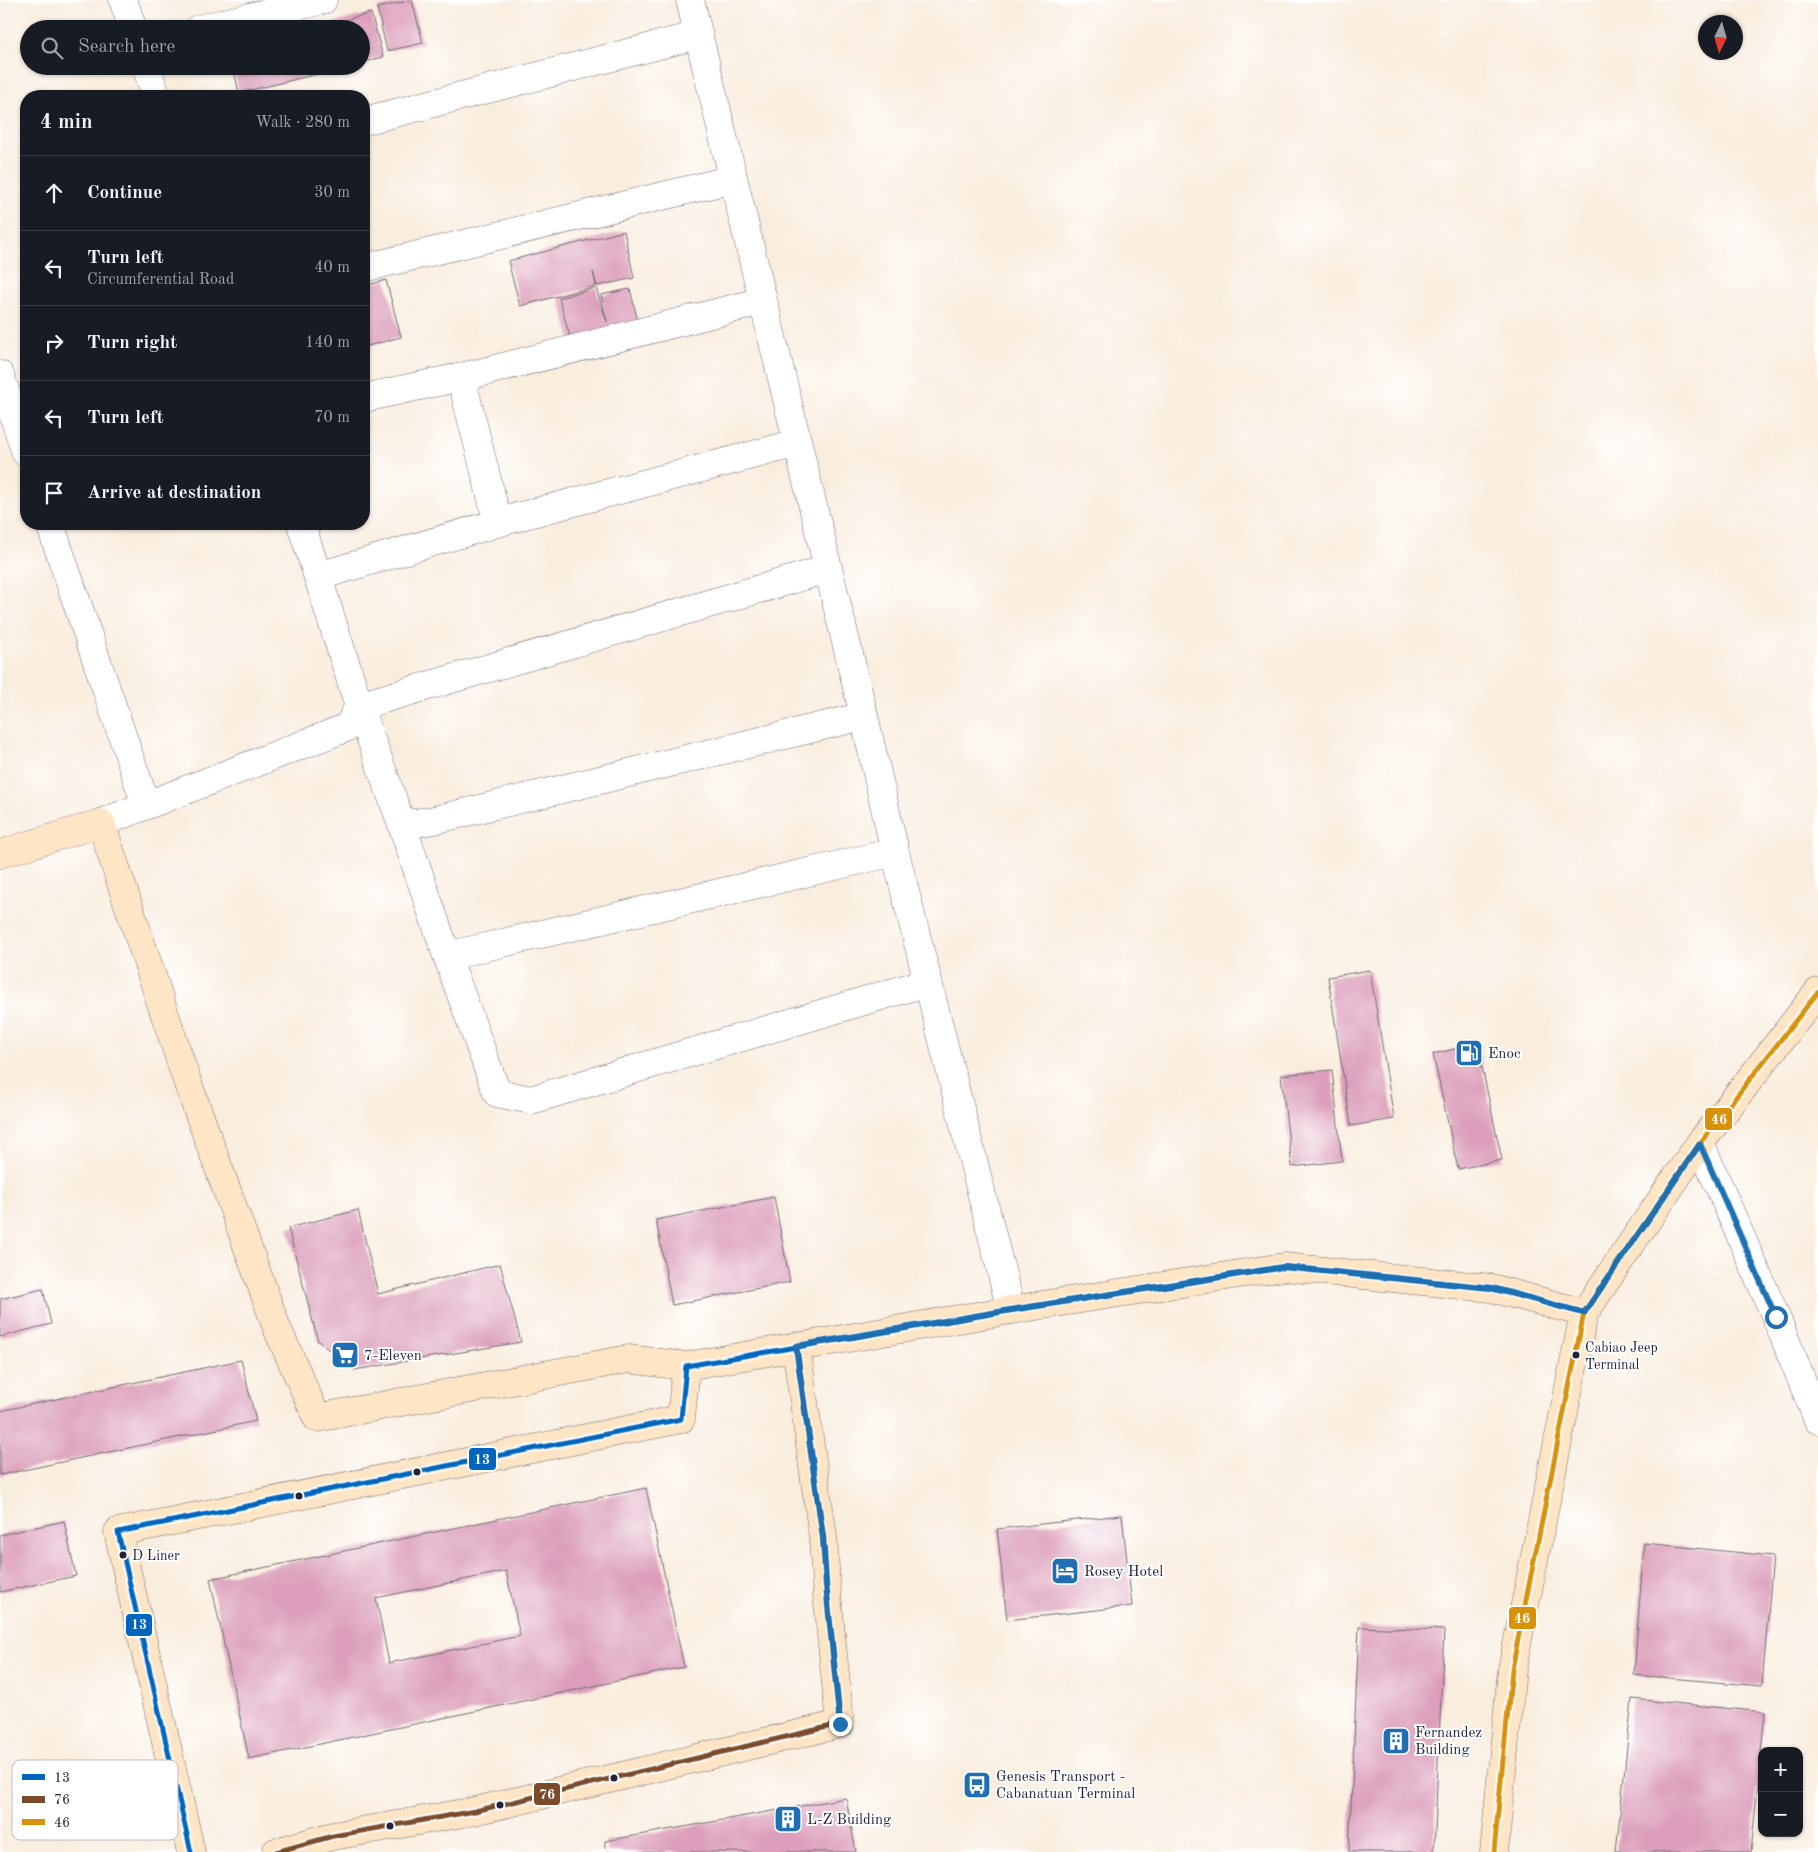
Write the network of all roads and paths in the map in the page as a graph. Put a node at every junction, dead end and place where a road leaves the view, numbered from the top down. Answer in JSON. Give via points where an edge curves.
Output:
{"nodes":[{"id":1,"x":124,"y":0,"type":"edge"},
{"id":2,"x":323,"y":0,"type":"edge"},
{"id":3,"x":690,"y":0,"type":"edge"},
{"id":4,"x":130,"y":20,"type":"edge"},
{"id":5,"x":237,"y":20,"type":"edge"},
{"id":6,"x":698,"y":35,"type":"junction"},
{"id":7,"x":149,"y":75,"type":"edge"},
{"id":8,"x":154,"y":90,"type":"edge"},
{"id":9,"x":370,"y":118,"type":"edge"},
{"id":10,"x":733,"y":179,"type":"junction"},
{"id":11,"x":370,"y":267,"type":"edge"},
{"id":12,"x":763,"y":302,"type":"junction"},
{"id":13,"x":0,"y":375,"type":"edge"},
{"id":14,"x":461,"y":376,"type":"junction"},
{"id":15,"x":370,"y":397,"type":"edge"},
{"id":16,"x":20,"y":435,"type":"edge"},
{"id":17,"x":798,"y":443,"type":"junction"},
{"id":18,"x":498,"y":523,"type":"junction"},
{"id":19,"x":52,"y":530,"type":"edge"},
{"id":20,"x":303,"y":530,"type":"edge"},
{"id":21,"x":828,"y":569,"type":"junction"},
{"id":22,"x":318,"y":576,"type":"junction"},
{"id":23,"x":359,"y":706,"type":"junction"},
{"id":24,"x":864,"y":716,"type":"junction"},
{"id":25,"x":146,"y":805,"type":"junction"},
{"id":26,"x":101,"y":823,"type":"junction"},
{"id":27,"x":402,"y":825,"type":"junction"},
{"id":28,"x":895,"y":852,"type":"junction"},
{"id":29,"x":0,"y":854,"type":"edge"},
{"id":30,"x":447,"y":956,"type":"junction"},
{"id":31,"x":928,"y":982,"type":"junction"},
{"id":32,"x":1818,"y":992,"type":"edge"},
{"id":33,"x":1700,"y":1144,"type":"junction"},
{"id":34,"x":1011,"y":1310,"type":"junction"},
{"id":35,"x":1584,"y":1313,"type":"junction"},
{"id":36,"x":796,"y":1346,"type":"junction"},
{"id":37,"x":686,"y":1366,"type":"junction"},
{"id":38,"x":1818,"y":1420,"type":"edge"},
{"id":39,"x":170,"y":1760,"type":"edge"},
{"id":40,"x":178,"y":1795,"type":"edge"},
{"id":41,"x":191,"y":1852,"type":"edge"},
{"id":42,"x":276,"y":1852,"type":"edge"},
{"id":43,"x":1494,"y":1852,"type":"edge"}],
"edges":[{"from":1,"to":4,"type":"street"},
{"from":2,"to":5,"type":"street"},
{"from":3,"to":6,"type":"street"},
{"from":6,"to":9,"type":"street"},
{"from":6,"to":10,"type":"street"},
{"from":7,"to":8,"type":"street"},
{"from":10,"to":11,"type":"street"},
{"from":10,"to":12,"type":"street"},
{"from":12,"to":14,"type":"street"},
{"from":12,"to":17,"type":"street"},
{"from":13,"to":16,"type":"street"},
{"from":14,"to":15,"type":"street"},
{"from":14,"to":18,"type":"street"},
{"from":17,"to":18,"type":"street"},
{"from":17,"to":21,"type":"street"},
{"from":18,"to":22,"type":"street"},
{"from":19,"to":25,"type":"street"},
{"from":20,"to":22,"type":"street"},
{"from":21,"to":23,"type":"street"},
{"from":21,"to":24,"type":"street"},
{"from":22,"to":23,"type":"street"},
{"from":23,"to":25,"type":"street","via":[[348,727]]},
{"from":23,"to":27,"type":"street"},
{"from":24,"to":27,"type":"street","via":[[444,818]]},
{"from":24,"to":28,"type":"street"},
{"from":25,"to":26,"type":"street"},
{"from":26,"to":29,"type":"street"},
{"from":26,"to":37,"type":"street","via":[[191,1090],[277,1328],[317,1418],[628,1358]]},
{"from":27,"to":30,"type":"street"},
{"from":28,"to":30,"type":"street"},
{"from":28,"to":31,"type":"street"},
{"from":30,"to":31,"type":"street","via":[[497,1093],[531,1100]]},
{"from":31,"to":34,"type":"street"},
{"from":32,"to":33,"type":"street"},
{"from":33,"to":35,"type":"street"},
{"from":33,"to":38,"type":"street"},
{"from":34,"to":35,"type":"street","via":[[1284,1267],[1492,1288]]},
{"from":34,"to":36,"type":"street"},
{"from":35,"to":43,"type":"street","via":[[1512,1669]]},
{"from":36,"to":37,"type":"street"},
{"from":36,"to":42,"type":"street","via":[[823,1537],[840,1724],[475,1810],[333,1836]]},
{"from":37,"to":39,"type":"street","via":[[681,1420],[118,1532]]},
{"from":40,"to":41,"type":"street"}]}
